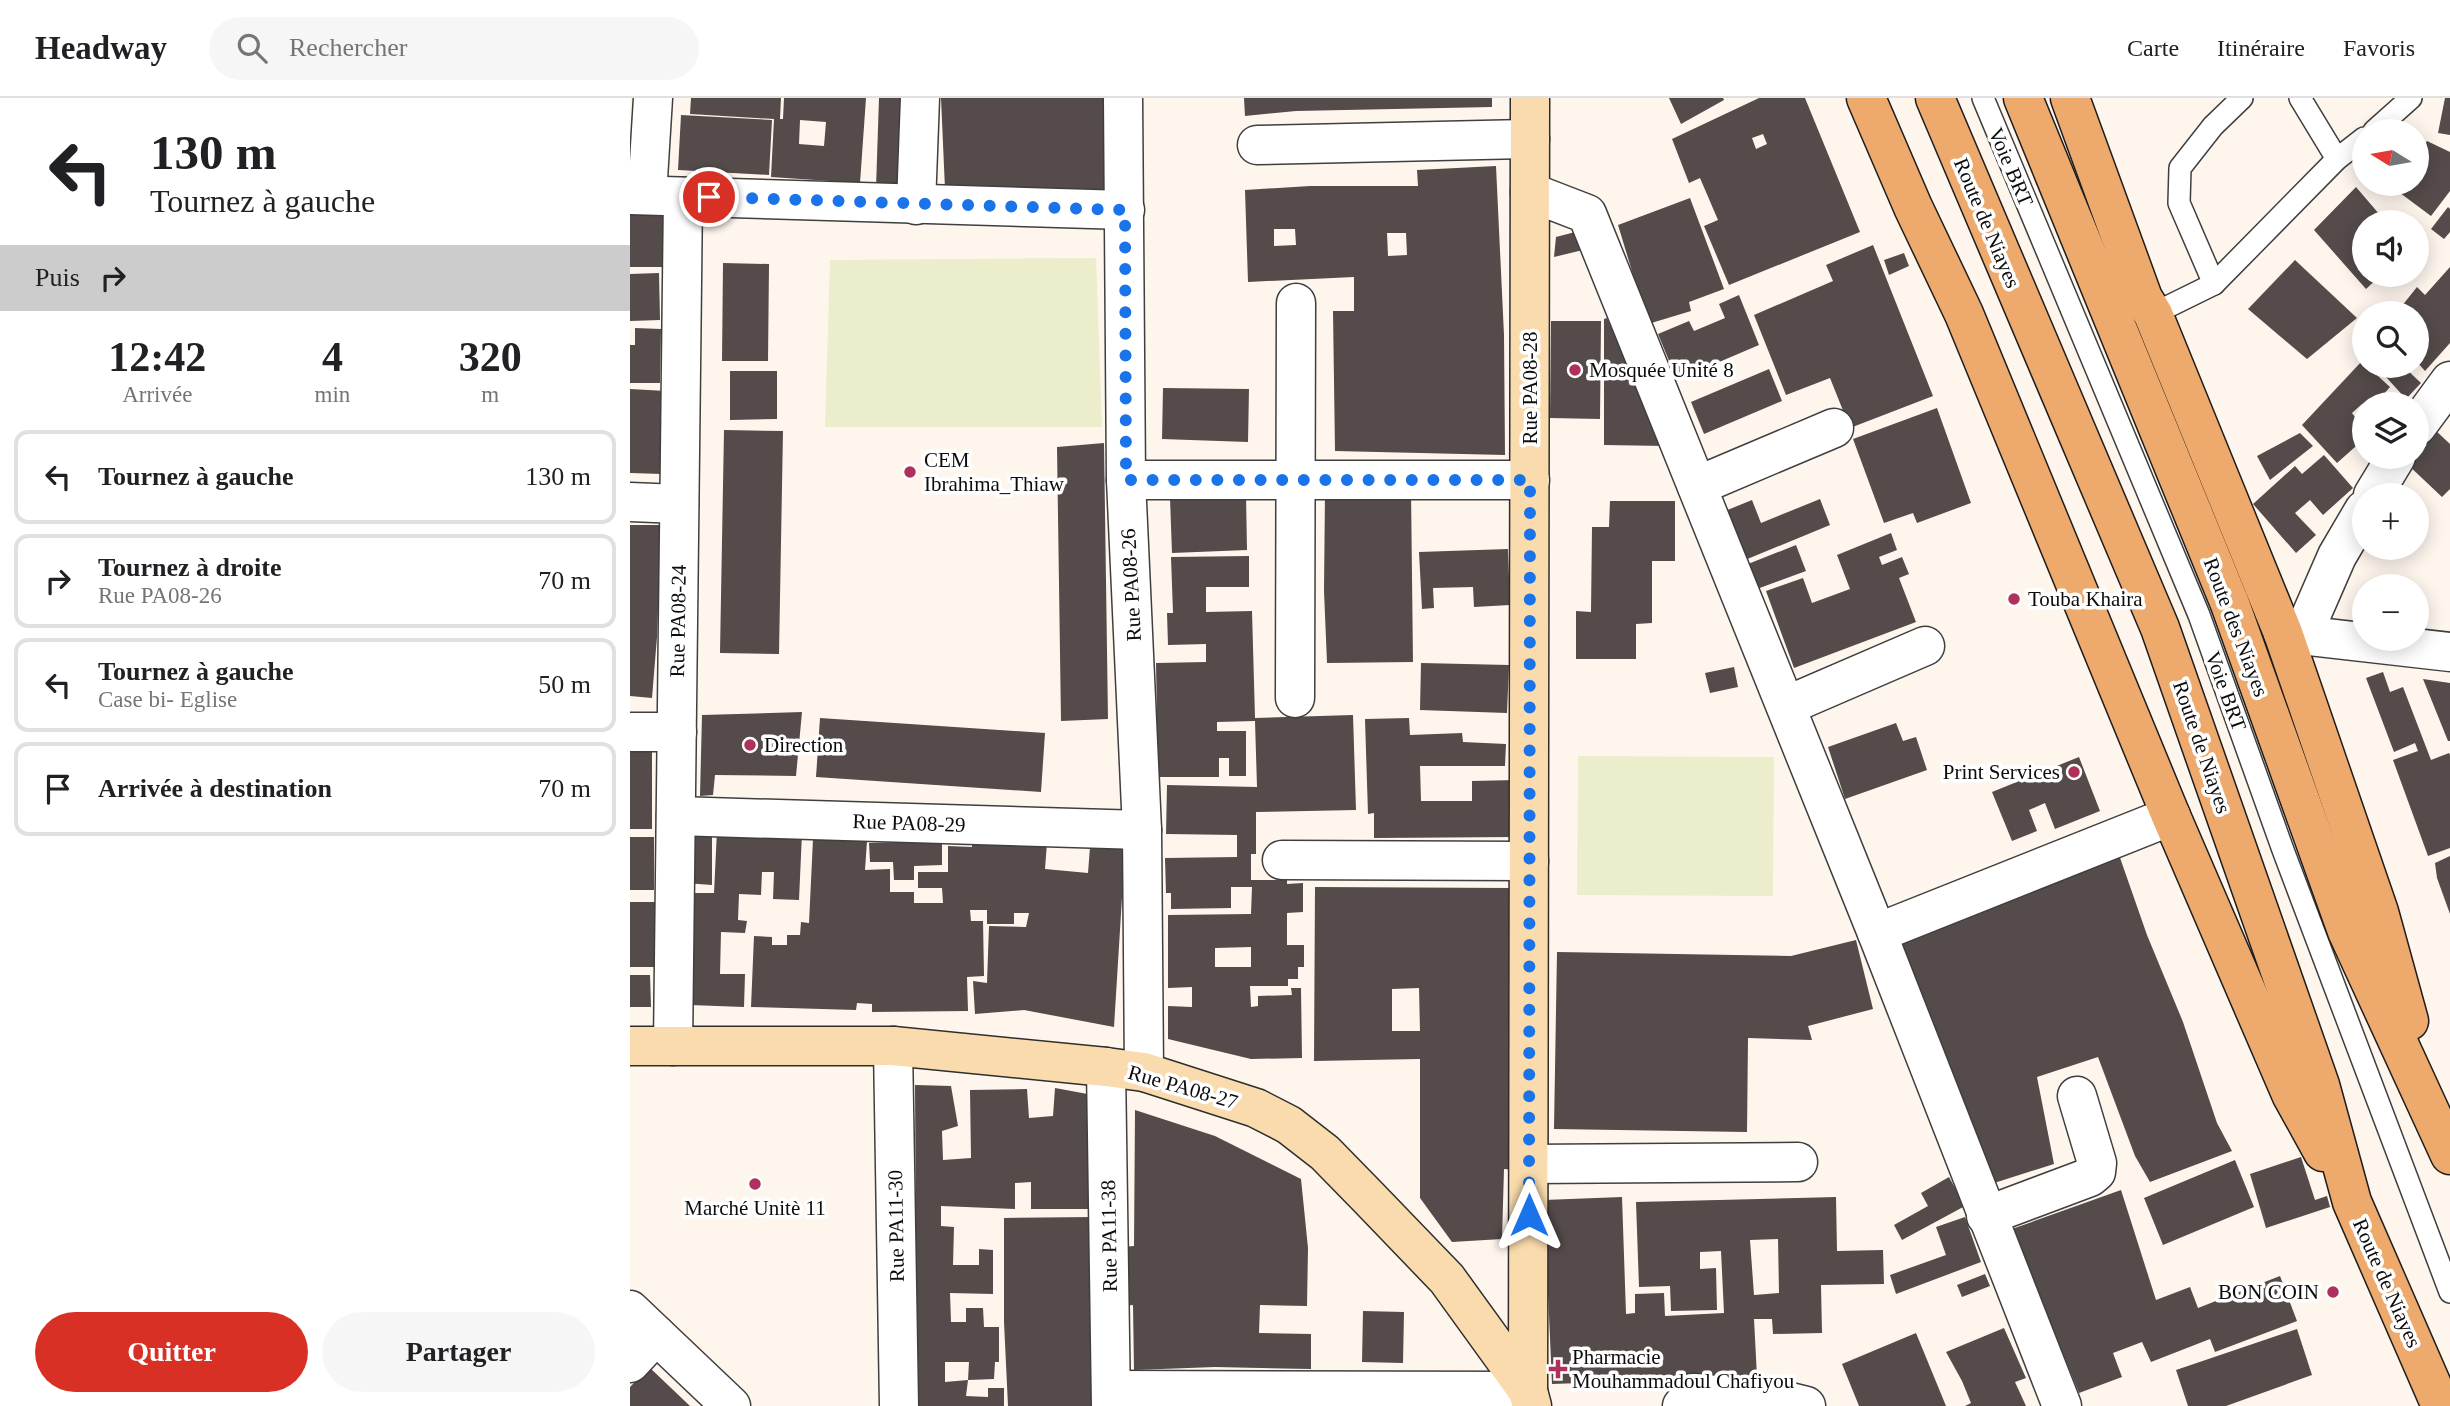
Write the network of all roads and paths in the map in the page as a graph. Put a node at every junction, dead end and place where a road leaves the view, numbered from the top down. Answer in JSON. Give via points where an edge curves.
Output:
{"nodes":[{"id":1,"x":653,"y":98,"type":"edge"},
{"id":2,"x":920,"y":98,"type":"edge"},
{"id":3,"x":1124,"y":98,"type":"edge"},
{"id":4,"x":1530,"y":98,"type":"edge"},
{"id":5,"x":1866,"y":98,"type":"edge"},
{"id":6,"x":2242,"y":98,"type":"edge"},
{"id":7,"x":2300,"y":98,"type":"edge"},
{"id":8,"x":2411,"y":98,"type":"edge"},
{"id":9,"x":1997,"y":101,"type":"edge"},
{"id":10,"x":2082,"y":107,"type":"edge"},
{"id":11,"x":1941,"y":111,"type":"edge"},
{"id":12,"x":2387,"y":119,"type":"edge"},
{"id":13,"x":1530,"y":139,"type":"junction"},
{"id":14,"x":1257,"y":145,"type":"dead end"},
{"id":15,"x":2352,"y":147,"type":"edge"},
{"id":16,"x":2337,"y":159,"type":"junction"},
{"id":17,"x":1530,"y":192,"type":"junction"},
{"id":18,"x":654,"y":196,"type":"edge"},
{"id":19,"x":916,"y":205,"type":"junction"},
{"id":20,"x":1125,"y":210,"type":"junction"},
{"id":21,"x":2214,"y":284,"type":"junction"},
{"id":22,"x":1296,"y":303,"type":"dead end"},
{"id":23,"x":2153,"y":314,"type":"junction"},
{"id":24,"x":2450,"y":381,"type":"edge"},
{"id":25,"x":2429,"y":410,"type":"edge"},
{"id":26,"x":1834,"y":428,"type":"dead end"},
{"id":27,"x":1126,"y":480,"type":"junction"},
{"id":28,"x":1295,"y":480,"type":"junction"},
{"id":29,"x":1530,"y":480,"type":"junction"},
{"id":30,"x":1697,"y":486,"type":"junction"},
{"id":31,"x":630,"y":502,"type":"edge"},
{"id":32,"x":679,"y":504,"type":"junction"},
{"id":33,"x":2352,"y":530,"type":"edge"},
{"id":34,"x":2293,"y":633,"type":"junction"},
{"id":35,"x":1925,"y":646,"type":"dead end"},
{"id":36,"x":2450,"y":652,"type":"edge"},
{"id":37,"x":1295,"y":698,"type":"dead end"},
{"id":38,"x":1786,"y":706,"type":"junction"},
{"id":39,"x":630,"y":732,"type":"edge"},
{"id":40,"x":677,"y":732,"type":"junction"},
{"id":41,"x":676,"y":816,"type":"junction"},
{"id":42,"x":2171,"y":816,"type":"junction"},
{"id":43,"x":1142,"y":830,"type":"junction"},
{"id":44,"x":1282,"y":860,"type":"dead end"},
{"id":45,"x":1529,"y":861,"type":"junction"},
{"id":46,"x":1877,"y":933,"type":"junction"},
{"id":47,"x":630,"y":1046,"type":"edge"},
{"id":48,"x":673,"y":1046,"type":"junction"},
{"id":49,"x":893,"y":1046,"type":"junction"},
{"id":50,"x":1106,"y":1067,"type":"junction"},
{"id":51,"x":1144,"y":1072,"type":"junction"},
{"id":52,"x":2077,"y":1096,"type":"dead end"},
{"id":53,"x":2447,"y":1146,"type":"edge"},
{"id":54,"x":1798,"y":1162,"type":"dead end"},
{"id":55,"x":1529,"y":1164,"type":"junction"},
{"id":56,"x":2352,"y":1202,"type":"junction"},
{"id":57,"x":1986,"y":1216,"type":"junction"},
{"id":58,"x":2450,"y":1292,"type":"edge"},
{"id":59,"x":643,"y":1323,"type":"edge"},
{"id":60,"x":630,"y":1363,"type":"edge"},
{"id":61,"x":1111,"y":1398,"type":"edge"},
{"id":62,"x":1530,"y":1399,"type":"edge"},
{"id":63,"x":731,"y":1406,"type":"edge"},
{"id":64,"x":899,"y":1406,"type":"edge"},
{"id":65,"x":1682,"y":1406,"type":"edge"},
{"id":66,"x":1806,"y":1406,"type":"edge"},
{"id":67,"x":2062,"y":1406,"type":"edge"},
{"id":68,"x":2441,"y":1406,"type":"edge"}],
"edges":[{"from":1,"to":18,"type":"street","name":"Rue PA08-24"},
{"from":2,"to":19,"type":"street"},
{"from":3,"to":20,"type":"street","name":"Rue PA08-26"},
{"from":4,"to":13,"type":"street","name":"Rue PA08-28"},
{"from":5,"to":42,"type":"main road","via":[[1964,314]]},
{"from":6,"to":21,"type":"lane","via":[[2180,168],[2179,203]]},
{"from":7,"to":16,"type":"lane"},
{"from":8,"to":12,"type":"lane"},
{"from":9,"to":53,"type":"main road","name":"Route des Niayes","via":[[2230,604],[2347,931]]},
{"from":9,"to":58,"type":"lane","name":"Voie BRT","via":[[2199,615]]},
{"from":10,"to":23,"type":"main road","via":[[2143,298]]},
{"from":11,"to":56,"type":"main road","name":"Route de Niayes","via":[[2160,628],[2320,1084]]},
{"from":13,"to":14,"type":"street"},
{"from":13,"to":17,"type":"street","name":"Rue PA08-28"},
{"from":15,"to":16,"type":"lane"},
{"from":16,"to":21,"type":"lane"},
{"from":17,"to":29,"type":"street","name":"Rue PA08-28"},
{"from":17,"to":30,"type":"street","via":[[1587,214]]},
{"from":18,"to":19,"type":"street"},
{"from":18,"to":32,"type":"street","name":"Rue PA08-24"},
{"from":19,"to":20,"type":"street"},
{"from":20,"to":27,"type":"street","name":"Rue PA08-26"},
{"from":21,"to":23,"type":"lane"},
{"from":22,"to":28,"type":"street"},
{"from":23,"to":34,"type":"main road"},
{"from":24,"to":25,"type":"street"},
{"from":26,"to":30,"type":"street"},
{"from":27,"to":28,"type":"street"},
{"from":27,"to":43,"type":"street","name":"Rue PA08-26"},
{"from":28,"to":29,"type":"street"},
{"from":28,"to":37,"type":"street"},
{"from":29,"to":45,"type":"street","name":"Rue PA08-28"},
{"from":30,"to":38,"type":"street"},
{"from":31,"to":32,"type":"street"},
{"from":32,"to":40,"type":"street","name":"Rue PA08-24"},
{"from":33,"to":34,"type":"street"},
{"from":34,"to":36,"type":"street"},
{"from":34,"to":53,"type":"main road"},
{"from":35,"to":38,"type":"street"},
{"from":38,"to":46,"type":"street"},
{"from":39,"to":40,"type":"street"},
{"from":40,"to":41,"type":"street","name":"Rue PA08-24"},
{"from":41,"to":43,"type":"street","name":"Rue PA08-29"},
{"from":41,"to":48,"type":"street","name":"Rue PA08-24"},
{"from":42,"to":46,"type":"street"},
{"from":42,"to":56,"type":"main road","via":[[2291,1094]]},
{"from":43,"to":51,"type":"street","name":"Rue PA08-26"},
{"from":44,"to":45,"type":"street"},
{"from":45,"to":55,"type":"street","name":"Rue PA08-28"},
{"from":46,"to":57,"type":"street"},
{"from":47,"to":48,"type":"street","name":"Rue PA08-27"},
{"from":48,"to":49,"type":"street","name":"Rue PA08-27"},
{"from":49,"to":50,"type":"street","name":"Rue PA08-27"},
{"from":49,"to":64,"type":"street","name":"Rue PA11-30"},
{"from":50,"to":51,"type":"street","name":"Rue PA08-27"},
{"from":50,"to":61,"type":"street","name":"Rue PA11-38"},
{"from":51,"to":62,"type":"street","name":"Rue PA08-27","via":[[1256,1108],[1289,1125],[1325,1153],[1447,1279]]},
{"from":52,"to":57,"type":"street","via":[[2096,1172]]},
{"from":54,"to":55,"type":"street"},
{"from":55,"to":62,"type":"street","name":"Rue PA08-28"},
{"from":56,"to":68,"type":"main road","name":"Route de Niayes"},
{"from":57,"to":67,"type":"street"},
{"from":59,"to":60,"type":"street"},
{"from":59,"to":63,"type":"street"},
{"from":61,"to":62,"type":"street"},
{"from":65,"to":66,"type":"street","via":[[1693,1393]]}]}
